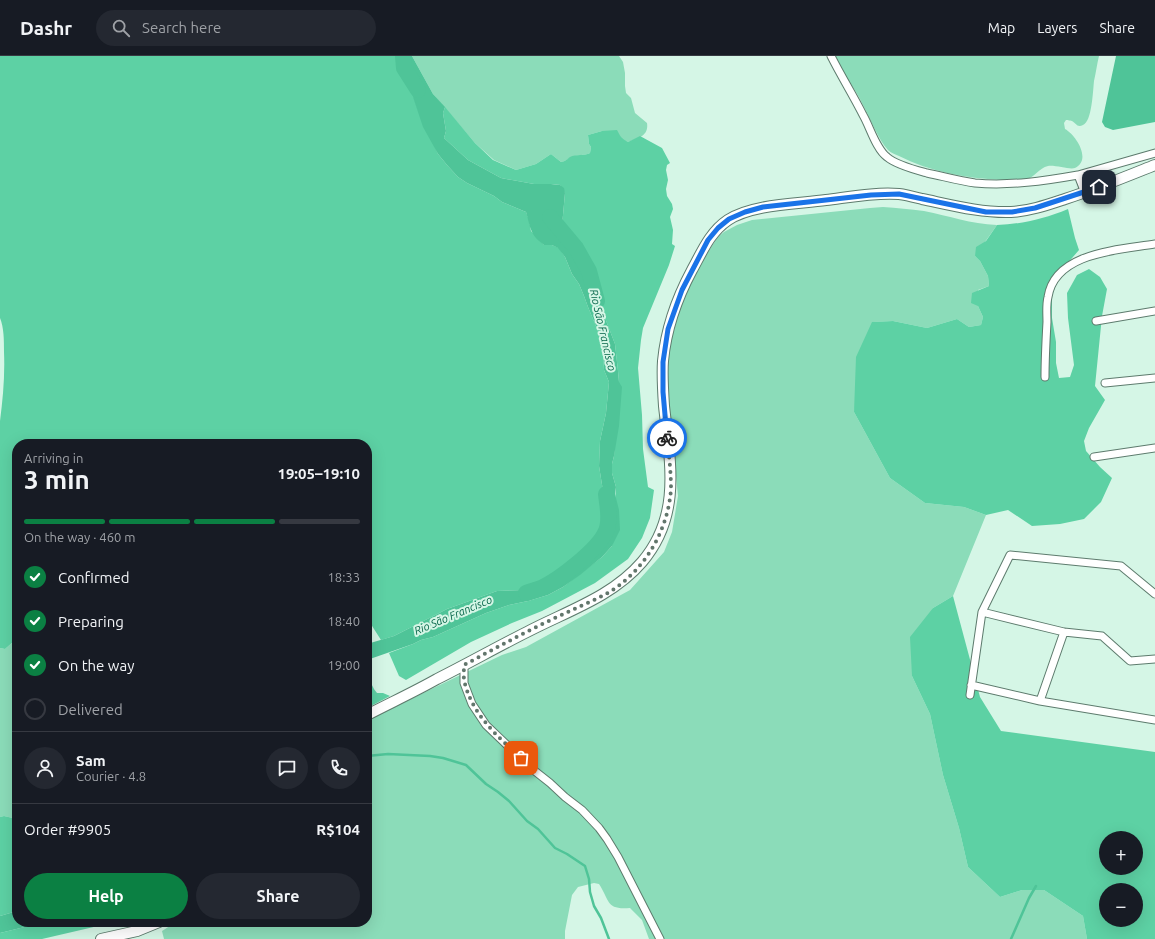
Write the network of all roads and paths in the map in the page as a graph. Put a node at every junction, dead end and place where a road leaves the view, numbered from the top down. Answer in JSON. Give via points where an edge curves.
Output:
{"nodes":[{"id":1,"x":831,"y":56,"type":"edge"},
{"id":2,"x":1155,"y":153,"type":"edge"},
{"id":3,"x":1155,"y":165,"type":"edge"},
{"id":4,"x":1078,"y":175,"type":"junction"},
{"id":5,"x":1084,"y":193,"type":"junction"},
{"id":6,"x":1155,"y":244,"type":"edge"},
{"id":7,"x":1155,"y":311,"type":"edge"},
{"id":8,"x":1096,"y":321,"type":"dead end"},
{"id":9,"x":1045,"y":377,"type":"dead end"},
{"id":10,"x":1155,"y":378,"type":"edge"},
{"id":11,"x":1105,"y":383,"type":"dead end"},
{"id":12,"x":1155,"y":448,"type":"edge"},
{"id":13,"x":1094,"y":457,"type":"dead end"},
{"id":14,"x":1155,"y":594,"type":"edge"},
{"id":15,"x":982,"y":612,"type":"junction"},
{"id":16,"x":1064,"y":632,"type":"junction"},
{"id":17,"x":1155,"y":659,"type":"edge"},
{"id":18,"x":464,"y":665,"type":"junction"},
{"id":19,"x":971,"y":685,"type":"junction"},
{"id":20,"x":970,"y":695,"type":"dead end"},
{"id":21,"x":1040,"y":701,"type":"junction"},
{"id":22,"x":372,"y":712,"type":"edge"},
{"id":23,"x":1155,"y":720,"type":"edge"},
{"id":24,"x":146,"y":927,"type":"edge"},
{"id":25,"x":102,"y":939,"type":"edge"},
{"id":26,"x":660,"y":939,"type":"edge"}],
"edges":[{"from":1,"to":4,"type":"street","via":[[879,147],[887,157],[896,162],[917,170],[973,183],[1020,183]]},
{"from":2,"to":4,"type":"street"},
{"from":3,"to":5,"type":"main road"},
{"from":4,"to":5,"type":"street"},
{"from":5,"to":18,"type":"main road","via":[[1035,208],[1012,212],[986,212],[899,194],[763,207],[729,219],[708,240],[682,290],[668,329],[663,362],[663,392],[671,468],[670,490],[667,512],[655,543],[643,562],[619,585]]},
{"from":6,"to":9,"type":"street","via":[[1082,258],[1062,271],[1054,280],[1048,296]]},
{"from":7,"to":8,"type":"street"},
{"from":10,"to":11,"type":"street"},
{"from":12,"to":13,"type":"street"},
{"from":14,"to":15,"type":"street","via":[[1121,566],[1010,555]]},
{"from":15,"to":16,"type":"street"},
{"from":15,"to":19,"type":"street"},
{"from":16,"to":17,"type":"street","via":[[1102,636],[1130,661]]},
{"from":16,"to":21,"type":"street"},
{"from":18,"to":22,"type":"main road"},
{"from":18,"to":26,"type":"street","via":[[464,683],[472,704],[486,725],[599,828],[618,857]]},
{"from":19,"to":20,"type":"street"},
{"from":19,"to":21,"type":"street"},
{"from":21,"to":23,"type":"street"},
{"from":24,"to":25,"type":"main road"}]}
